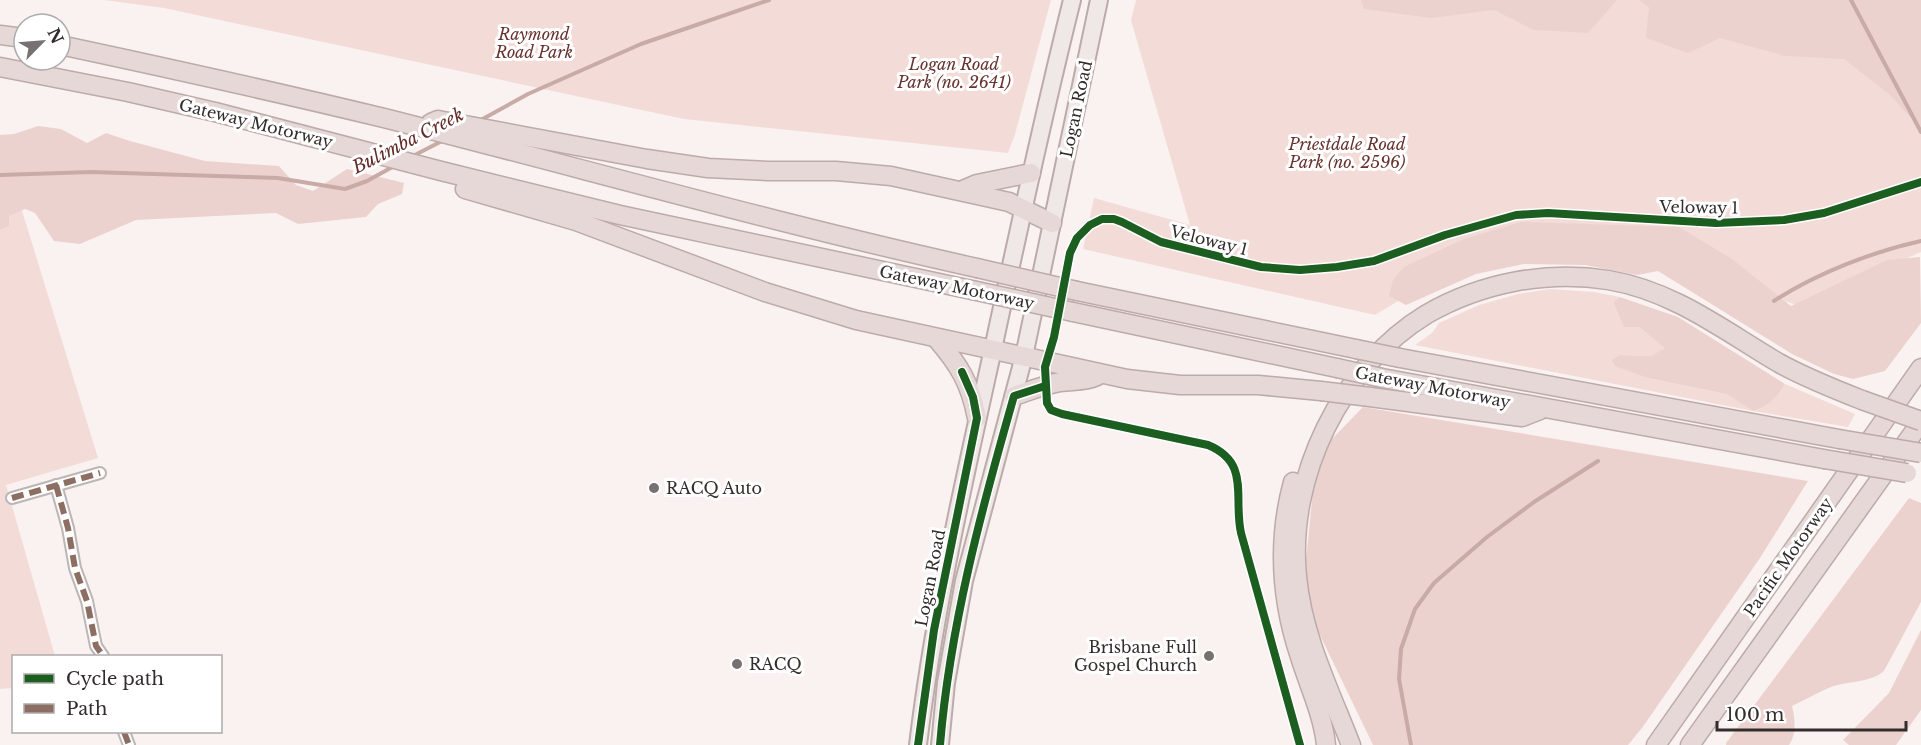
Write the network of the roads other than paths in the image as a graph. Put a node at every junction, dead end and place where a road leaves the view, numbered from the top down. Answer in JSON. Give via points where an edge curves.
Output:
{"nodes":[{"id":1,"x":1072,"y":0,"type":"edge"},
{"id":2,"x":1099,"y":0,"type":"edge"},
{"id":3,"x":72,"y":48,"type":"edge"},
{"id":4,"x":0,"y":67,"type":"edge"},
{"id":5,"x":479,"y":135,"type":"junction"},
{"id":6,"x":1031,"y":173,"type":"junction"},
{"id":7,"x":436,"y":176,"type":"junction"},
{"id":8,"x":961,"y":191,"type":"junction"},
{"id":9,"x":1023,"y":208,"type":"junction"},
{"id":10,"x":1052,"y":224,"type":"junction"},
{"id":11,"x":936,"y":338,"type":"junction"},
{"id":12,"x":993,"y":350,"type":"junction"},
{"id":13,"x":1024,"y":357,"type":"junction"},
{"id":14,"x":1921,"y":368,"type":"edge"},
{"id":15,"x":1101,"y":374,"type":"junction"},
{"id":16,"x":1014,"y":396,"type":"junction"},
{"id":17,"x":1544,"y":408,"type":"junction"},
{"id":18,"x":977,"y":418,"type":"junction"},
{"id":19,"x":1921,"y":421,"type":"edge"},
{"id":20,"x":1323,"y":433,"type":"junction"},
{"id":21,"x":1921,"y":453,"type":"edge"},
{"id":22,"x":100,"y":473,"type":"dead end"},
{"id":23,"x":1914,"y":475,"type":"edge"},
{"id":24,"x":56,"y":485,"type":"junction"},
{"id":25,"x":12,"y":498,"type":"dead end"},
{"id":26,"x":102,"y":655,"type":"edge"},
{"id":27,"x":918,"y":745,"type":"edge"},
{"id":28,"x":940,"y":745,"type":"edge"},
{"id":29,"x":1326,"y":745,"type":"edge"},
{"id":30,"x":1351,"y":745,"type":"edge"},
{"id":31,"x":1656,"y":745,"type":"edge"},
{"id":32,"x":1690,"y":745,"type":"edge"}],
"edges":[{"from":1,"to":6,"type":"main road","name":"Logan Road"},
{"from":2,"to":10,"type":"main road","name":"Logan Road"},
{"from":3,"to":5,"type":"highway","name":"Gateway Motorway","via":[[419,127]]},
{"from":4,"to":7,"type":"highway","name":"Gateway Motorway","via":[[215,112],[373,153]]},
{"from":5,"to":8,"type":"highway","via":[[679,164],[757,171],[861,172]]},
{"from":5,"to":21,"type":"highway","name":"Gateway Motorway","bridge":true,"via":[[817,231],[1077,291],[1400,358]]},
{"from":6,"to":8,"type":"highway"},
{"from":6,"to":9,"type":"main road","name":"Logan Road"},
{"from":7,"to":11,"type":"highway","via":[[576,220],[765,292],[830,313]]},
{"from":7,"to":17,"type":"highway","name":"Gateway Motorway","bridge":true,"via":[[1382,378]]},
{"from":8,"to":9,"type":"highway"},
{"from":9,"to":10,"type":"highway"},
{"from":9,"to":12,"type":"main road","name":"Logan Road"},
{"from":10,"to":13,"type":"main road","name":"Logan Road"},
{"from":11,"to":12,"type":"highway"},
{"from":11,"to":18,"type":"highway","via":[[966,378]]},
{"from":12,"to":13,"type":"highway"},
{"from":12,"to":18,"type":"main road","name":"Logan Road"},
{"from":13,"to":15,"type":"highway"},
{"from":13,"to":16,"type":"main road","name":"Logan Road"},
{"from":14,"to":31,"type":"highway","name":"Pacific Motorway"},
{"from":15,"to":16,"type":"highway","via":[[1088,381],[1055,383]]},
{"from":15,"to":17,"type":"highway","bridge":true,"via":[[1180,385],[1258,385],[1522,417]]},
{"from":16,"to":28,"type":"main road","name":"Logan Road","via":[[964,581],[946,683]]},
{"from":17,"to":23,"type":"highway","name":"Gateway Motorway","bridge":true},
{"from":18,"to":27,"type":"main road","name":"Logan Road","via":[[934,630]]},
{"from":19,"to":20,"type":"highway","bridge":true,"via":[[1812,380],[1665,296],[1608,280],[1552,277],[1477,292],[1410,326],[1364,369]]},
{"from":19,"to":32,"type":"highway","name":"Pacific Motorway"},
{"from":20,"to":29,"type":"highway","via":[[1304,452],[1299,464],[1286,513],[1282,563],[1292,631]]},
{"from":20,"to":30,"type":"highway","via":[[1302,498],[1297,576],[1313,646]]},
{"from":22,"to":24,"type":"street"},
{"from":24,"to":25,"type":"street"},
{"from":24,"to":26,"type":"street","via":[[75,568]]}]}
